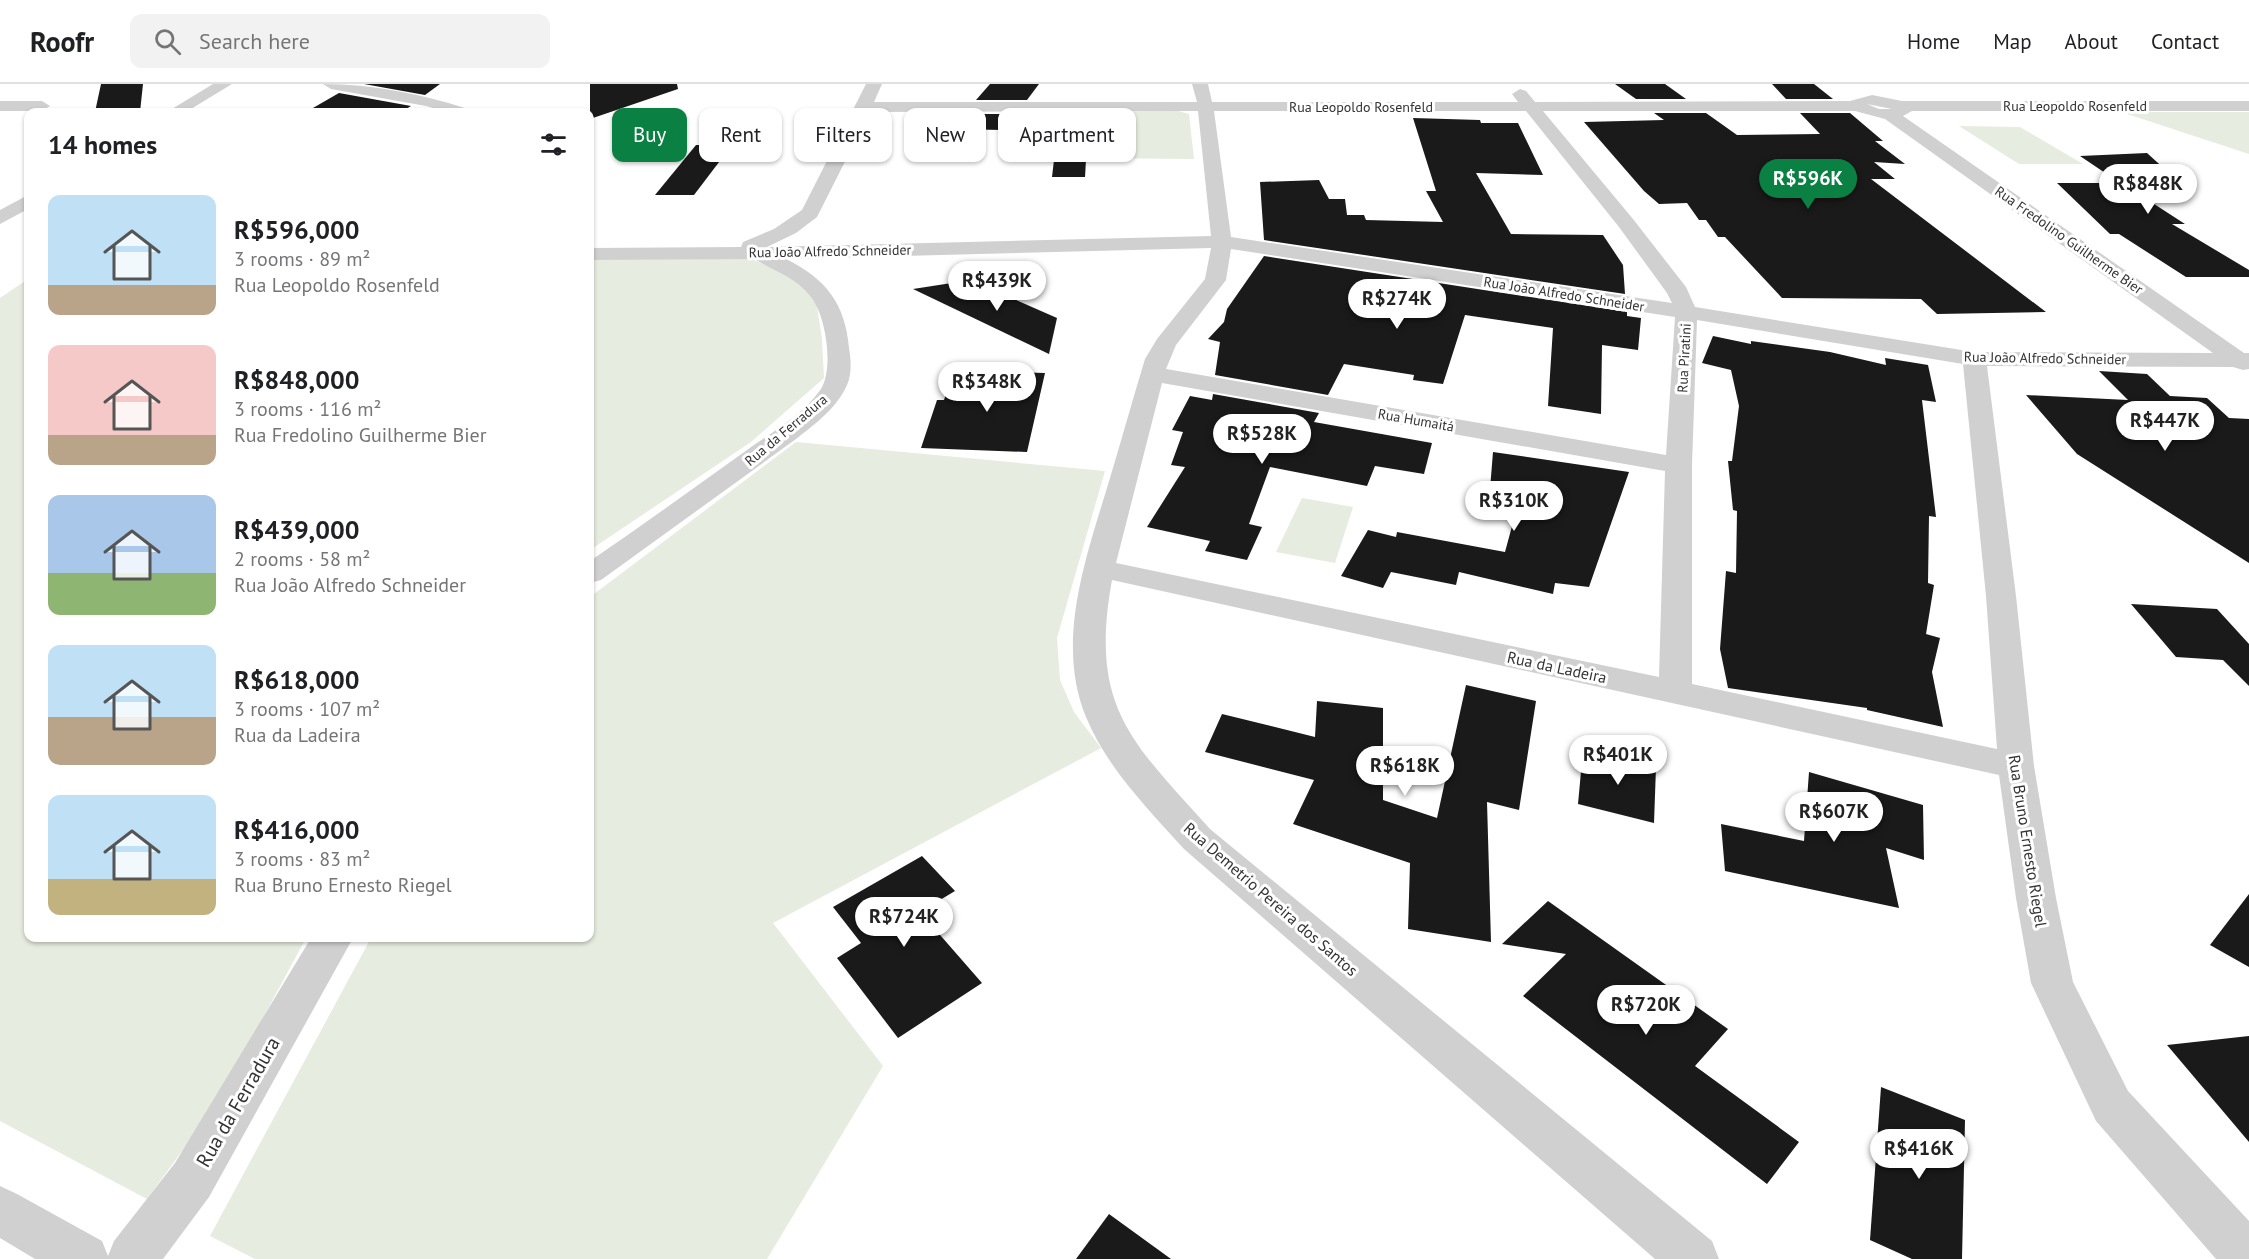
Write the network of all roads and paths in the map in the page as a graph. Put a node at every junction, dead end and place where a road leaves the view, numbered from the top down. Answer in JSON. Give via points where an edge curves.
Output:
{"nodes":[{"id":1,"x":224,"y":84,"type":"edge"},
{"id":2,"x":331,"y":84,"type":"edge"},
{"id":3,"x":853,"y":84,"type":"edge"},
{"id":4,"x":1200,"y":84,"type":"edge"},
{"id":5,"x":1513,"y":84,"type":"edge"},
{"id":6,"x":2181,"y":88,"type":"dead end"},
{"id":7,"x":1857,"y":89,"type":"dead end"},
{"id":8,"x":869,"y":95,"type":"edge"},
{"id":9,"x":1865,"y":103,"type":"junction"},
{"id":10,"x":0,"y":106,"type":"edge"},
{"id":11,"x":42,"y":106,"type":"dead end"},
{"id":12,"x":1528,"y":106,"type":"junction"},
{"id":13,"x":2217,"y":106,"type":"junction"},
{"id":14,"x":2249,"y":106,"type":"edge"},
{"id":15,"x":182,"y":108,"type":"edge"},
{"id":16,"x":449,"y":108,"type":"edge"},
{"id":17,"x":1206,"y":108,"type":"junction"},
{"id":18,"x":1895,"y":110,"type":"junction"},
{"id":19,"x":24,"y":204,"type":"edge"},
{"id":20,"x":24,"y":216,"type":"edge"},
{"id":21,"x":0,"y":219,"type":"edge"},
{"id":22,"x":1222,"y":242,"type":"junction"},
{"id":23,"x":755,"y":252,"type":"junction"},
{"id":24,"x":594,"y":254,"type":"edge"},
{"id":25,"x":725,"y":254,"type":"junction"},
{"id":26,"x":1686,"y":312,"type":"junction"},
{"id":27,"x":1974,"y":359,"type":"junction"},
{"id":28,"x":2246,"y":362,"type":"edge"},
{"id":29,"x":1153,"y":374,"type":"junction"},
{"id":30,"x":1679,"y":465,"type":"junction"},
{"id":31,"x":1098,"y":568,"type":"junction"},
{"id":32,"x":594,"y":571,"type":"edge"},
{"id":33,"x":1675,"y":692,"type":"junction"},
{"id":34,"x":2016,"y":766,"type":"junction"},
{"id":35,"x":330,"y":942,"type":"edge"},
{"id":36,"x":0,"y":1211,"type":"edge"},
{"id":37,"x":2249,"y":1258,"type":"edge"},
{"id":38,"x":84,"y":1259,"type":"edge"},
{"id":39,"x":132,"y":1259,"type":"edge"},
{"id":40,"x":1695,"y":1259,"type":"edge"}],
"edges":[{"from":1,"to":15,"type":"street"},
{"from":2,"to":16,"type":"street"},
{"from":3,"to":8,"type":"street"},
{"from":4,"to":17,"type":"street","name":"Rua Demetrio Pereira dos Santos"},
{"from":5,"to":12,"type":"street","name":"Rua Piratini"},
{"from":6,"to":13,"type":"street"},
{"from":7,"to":9,"type":"street"},
{"from":8,"to":17,"type":"street","name":"Rua Leopoldo Rosenfeld"},
{"from":8,"to":25,"type":"street","via":[[810,213],[782,233]]},
{"from":9,"to":12,"type":"street","name":"Rua Leopoldo Rosenfeld"},
{"from":9,"to":18,"type":"street","via":[[1874,112]]},
{"from":10,"to":11,"type":"street"},
{"from":12,"to":17,"type":"street","name":"Rua Leopoldo Rosenfeld"},
{"from":12,"to":26,"type":"street","name":"Rua Piratini","via":[[1626,222],[1678,292]]},
{"from":13,"to":14,"type":"street","name":"Rua Leopoldo Rosenfeld"},
{"from":13,"to":18,"type":"street","name":"Rua Leopoldo Rosenfeld"},
{"from":17,"to":22,"type":"street","name":"Rua Demetrio Pereira dos Santos"},
{"from":18,"to":28,"type":"street","name":"Rua Fredolino Guilherme Bier"},
{"from":19,"to":21,"type":"street"},
{"from":20,"to":21,"type":"street"},
{"from":22,"to":23,"type":"street","name":"Rua João Alfredo Schneider"},
{"from":22,"to":26,"type":"street","name":"Rua João Alfredo Schneider"},
{"from":22,"to":29,"type":"street","name":"Rua Demetrio Pereira dos Santos","via":[[1215,280],[1165,344]]},
{"from":23,"to":25,"type":"street","name":"Rua João Alfredo Schneider"},
{"from":23,"to":32,"type":"street","name":"Rua da Ferradura","via":[[799,273],[825,297],[838,340],[838,380],[824,401],[775,442]]},
{"from":24,"to":25,"type":"street","name":"Rua João Alfredo Schneider"},
{"from":26,"to":27,"type":"street","name":"Rua João Alfredo Schneider"},
{"from":26,"to":30,"type":"street","name":"Rua Piratini"},
{"from":27,"to":28,"type":"street","name":"Rua João Alfredo Schneider"},
{"from":27,"to":34,"type":"street","name":"Rua Bruno Ernesto Riegel"},
{"from":29,"to":30,"type":"street","name":"Rua Humaitá"},
{"from":29,"to":31,"type":"street","name":"Rua Demetrio Pereira dos Santos"},
{"from":30,"to":33,"type":"street","name":"Rua Piratini"},
{"from":31,"to":33,"type":"street","name":"Rua da Ladeira"},
{"from":31,"to":40,"type":"street","name":"Rua Demetrio Pereira dos Santos","via":[[1090,672],[1102,716],[1134,766],[1197,838]]},
{"from":33,"to":34,"type":"street","name":"Rua da Ladeira"},
{"from":34,"to":37,"type":"street","name":"Rua Bruno Ernesto Riegel","via":[[2052,983],[2112,1106]]},
{"from":35,"to":39,"type":"street","name":"Rua da Ferradura","via":[[192,1180]]},
{"from":36,"to":38,"type":"street"}]}
